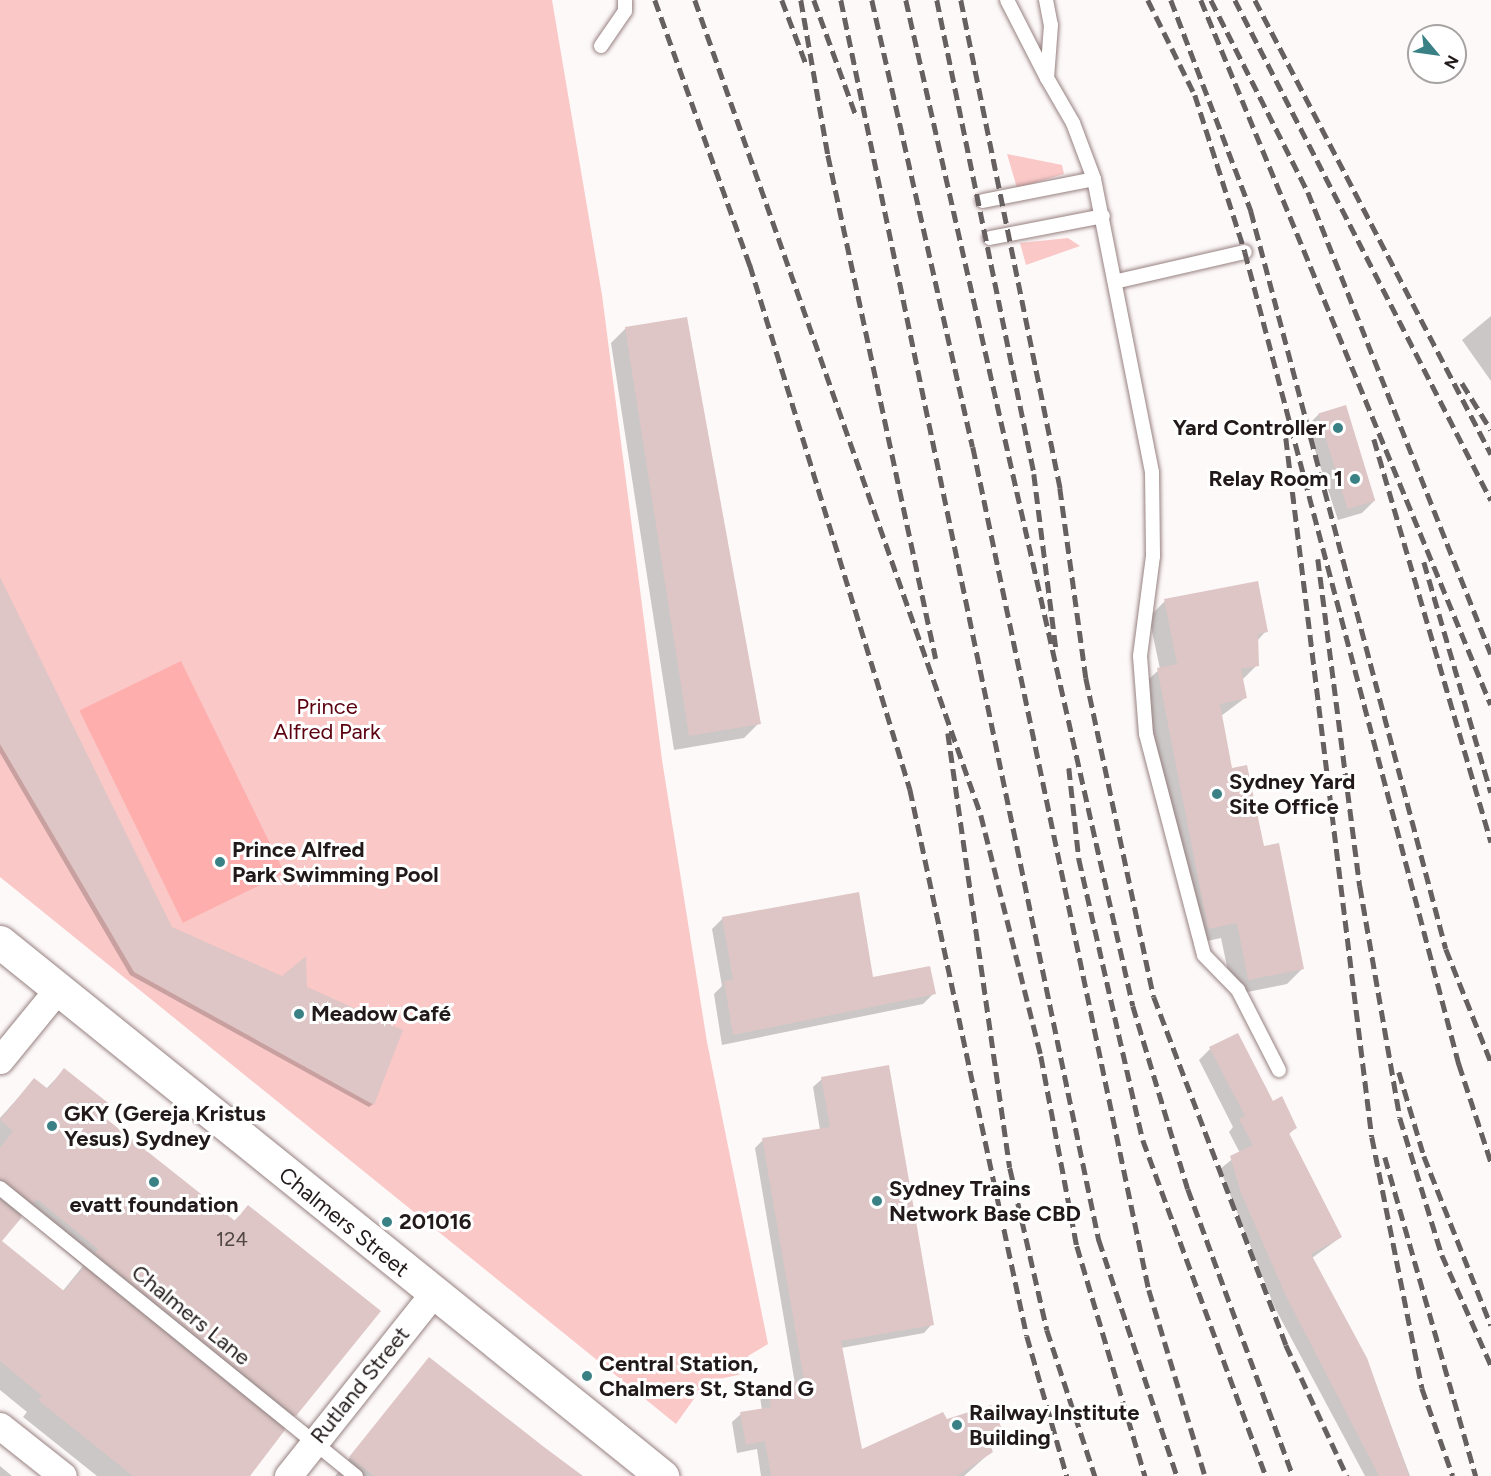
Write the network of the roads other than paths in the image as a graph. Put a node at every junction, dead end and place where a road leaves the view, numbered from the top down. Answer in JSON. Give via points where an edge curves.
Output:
{"nodes":[{"id":1,"x":625,"y":0,"type":"edge"},
{"id":2,"x":1007,"y":0,"type":"edge"},
{"id":3,"x":1046,"y":0,"type":"edge"},
{"id":4,"x":601,"y":46,"type":"dead end"},
{"id":5,"x":1047,"y":78,"type":"junction"},
{"id":6,"x":1094,"y":179,"type":"junction"},
{"id":7,"x":983,"y":201,"type":"dead end"},
{"id":8,"x":1103,"y":216,"type":"junction"},
{"id":9,"x":990,"y":238,"type":"dead end"},
{"id":10,"x":1245,"y":252,"type":"dead end"},
{"id":11,"x":1118,"y":281,"type":"junction"},
{"id":12,"x":0,"y":942,"type":"edge"},
{"id":13,"x":57,"y":989,"type":"junction"},
{"id":14,"x":0,"y":1060,"type":"edge"},
{"id":15,"x":1280,"y":1070,"type":"dead end"},
{"id":16,"x":0,"y":1188,"type":"edge"},
{"id":17,"x":433,"y":1294,"type":"junction"},
{"id":18,"x":0,"y":1426,"type":"edge"},
{"id":19,"x":315,"y":1442,"type":"junction"},
{"id":20,"x":63,"y":1476,"type":"edge"},
{"id":21,"x":288,"y":1476,"type":"edge"},
{"id":22,"x":356,"y":1476,"type":"edge"},
{"id":23,"x":662,"y":1476,"type":"edge"}],
"edges":[{"from":1,"to":4,"type":"lane","via":[[625,11]]},
{"from":2,"to":5,"type":"lane"},
{"from":3,"to":5,"type":"lane","via":[[1051,25]]},
{"from":5,"to":6,"type":"lane","via":[[1073,123]]},
{"from":6,"to":7,"type":"lane"},
{"from":6,"to":8,"type":"lane"},
{"from":8,"to":9,"type":"lane"},
{"from":8,"to":11,"type":"lane"},
{"from":10,"to":11,"type":"lane"},
{"from":11,"to":15,"type":"lane","via":[[1152,472],[1153,556],[1140,656],[1146,734],[1204,955],[1238,990]]},
{"from":12,"to":13,"type":"main road","name":"Chalmers Street"},
{"from":13,"to":14,"type":"street"},
{"from":13,"to":17,"type":"main road","name":"Chalmers Street"},
{"from":16,"to":19,"type":"lane","name":"Chalmers Lane"},
{"from":17,"to":19,"type":"street","name":"Rutland Street"},
{"from":17,"to":23,"type":"main road","name":"Chalmers Street"},
{"from":18,"to":20,"type":"street"},
{"from":19,"to":21,"type":"street","name":"Rutland Street"},
{"from":19,"to":22,"type":"lane","name":"Chalmers Lane"}]}
